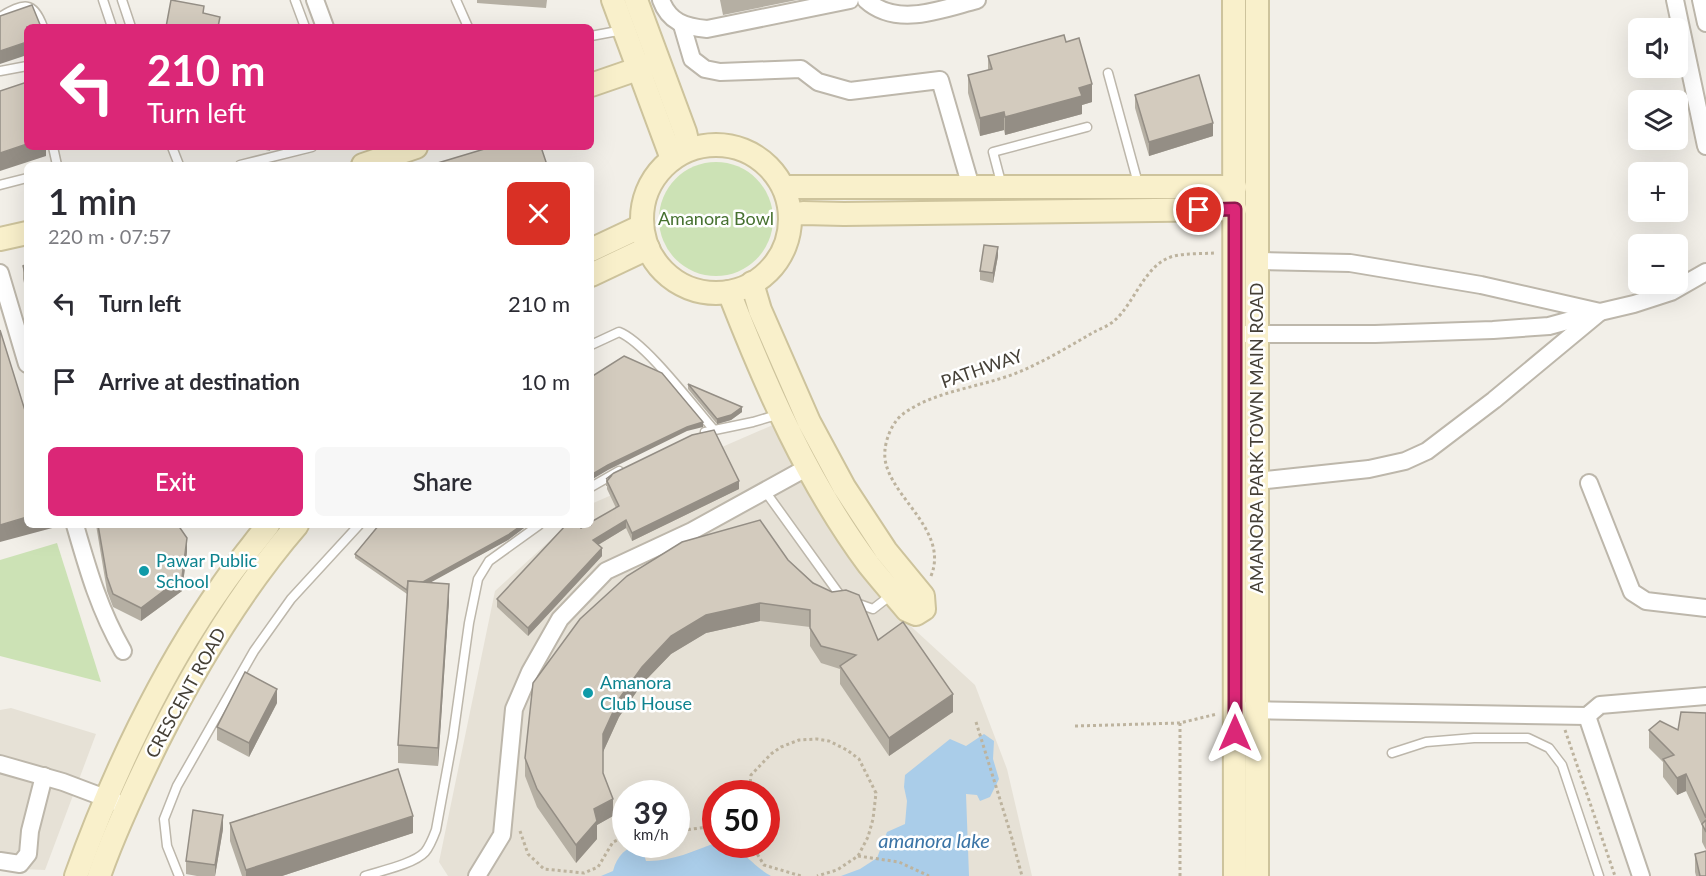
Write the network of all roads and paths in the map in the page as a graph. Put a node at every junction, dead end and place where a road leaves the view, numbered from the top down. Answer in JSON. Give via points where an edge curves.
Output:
{"nodes":[{"id":1,"x":103,"y":0,"type":"edge"},
{"id":2,"x":122,"y":0,"type":"edge"},
{"id":3,"x":295,"y":0,"type":"edge"},
{"id":4,"x":315,"y":0,"type":"edge"},
{"id":5,"x":456,"y":0,"type":"edge"},
{"id":6,"x":613,"y":0,"type":"edge"},
{"id":7,"x":636,"y":0,"type":"edge"},
{"id":8,"x":661,"y":0,"type":"edge"},
{"id":9,"x":850,"y":0,"type":"edge"},
{"id":10,"x":866,"y":0,"type":"edge"},
{"id":11,"x":977,"y":0,"type":"edge"},
{"id":12,"x":1234,"y":0,"type":"edge"},
{"id":13,"x":1257,"y":0,"type":"edge"},
{"id":14,"x":1675,"y":0,"type":"edge"},
{"id":15,"x":1701,"y":0,"type":"edge"},
{"id":16,"x":0,"y":17,"type":"edge"},
{"id":17,"x":1706,"y":23,"type":"edge"},
{"id":18,"x":42,"y":24,"type":"edge"},
{"id":19,"x":111,"y":24,"type":"edge"},
{"id":20,"x":130,"y":24,"type":"edge"},
{"id":21,"x":304,"y":24,"type":"edge"},
{"id":22,"x":325,"y":24,"type":"edge"},
{"id":23,"x":467,"y":24,"type":"edge"},
{"id":24,"x":682,"y":25,"type":"junction"},
{"id":25,"x":624,"y":30,"type":"junction"},
{"id":26,"x":594,"y":35,"type":"edge"},
{"id":27,"x":649,"y":65,"type":"junction"},
{"id":28,"x":24,"y":67,"type":"edge"},
{"id":29,"x":0,"y":71,"type":"edge"},
{"id":30,"x":1108,"y":73,"type":"dead end"},
{"id":31,"x":594,"y":84,"type":"edge"},
{"id":32,"x":1087,"y":126,"type":"dead end"},
{"id":33,"x":1706,"y":146,"type":"edge"},
{"id":34,"x":300,"y":150,"type":"edge"},
{"id":35,"x":403,"y":150,"type":"edge"},
{"id":36,"x":680,"y":154,"type":"junction"},
{"id":37,"x":370,"y":158,"type":"edge"},
{"id":38,"x":252,"y":162,"type":"edge"},
{"id":39,"x":24,"y":179,"type":"edge"},
{"id":40,"x":0,"y":185,"type":"edge"},
{"id":41,"x":785,"y":187,"type":"junction"},
{"id":42,"x":971,"y":187,"type":"junction"},
{"id":43,"x":1002,"y":187,"type":"junction"},
{"id":44,"x":1139,"y":187,"type":"junction"},
{"id":45,"x":1235,"y":198,"type":"junction"},
{"id":46,"x":791,"y":214,"type":"junction"},
{"id":47,"x":642,"y":226,"type":"junction"},
{"id":48,"x":24,"y":234,"type":"edge"},
{"id":49,"x":0,"y":240,"type":"edge"},
{"id":50,"x":648,"y":248,"type":"junction"},
{"id":51,"x":24,"y":249,"type":"edge"},
{"id":52,"x":594,"y":249,"type":"edge"},
{"id":53,"x":1235,"y":252,"type":"junction"},
{"id":54,"x":0,"y":254,"type":"edge"},
{"id":55,"x":1257,"y":261,"type":"junction"},
{"id":56,"x":1706,"y":272,"type":"edge"},
{"id":57,"x":0,"y":273,"type":"edge"},
{"id":58,"x":594,"y":274,"type":"edge"},
{"id":59,"x":752,"y":284,"type":"junction"},
{"id":60,"x":729,"y":292,"type":"junction"},
{"id":61,"x":1600,"y":312,"type":"junction"},
{"id":62,"x":1246,"y":334,"type":"junction"},
{"id":63,"x":594,"y":344,"type":"edge"},
{"id":64,"x":24,"y":354,"type":"edge"},
{"id":65,"x":781,"y":413,"type":"junction"},
{"id":66,"x":714,"y":430,"type":"junction"},
{"id":67,"x":698,"y":435,"type":"edge"},
{"id":68,"x":808,"y":467,"type":"junction"},
{"id":69,"x":626,"y":468,"type":"edge"},
{"id":70,"x":1257,"y":481,"type":"junction"},
{"id":71,"x":1589,"y":483,"type":"dead end"},
{"id":72,"x":594,"y":485,"type":"edge"},
{"id":73,"x":765,"y":491,"type":"junction"},
{"id":74,"x":76,"y":528,"type":"edge"},
{"id":75,"x":266,"y":528,"type":"edge"},
{"id":76,"x":295,"y":528,"type":"edge"},
{"id":77,"x":356,"y":528,"type":"edge"},
{"id":78,"x":535,"y":528,"type":"edge"},
{"id":79,"x":892,"y":593,"type":"junction"},
{"id":80,"x":923,"y":596,"type":"junction"},
{"id":81,"x":1706,"y":608,"type":"edge"},
{"id":82,"x":123,"y":651,"type":"dead end"},
{"id":83,"x":1706,"y":696,"type":"edge"},
{"id":84,"x":1246,"y":710,"type":"junction"},
{"id":85,"x":1587,"y":716,"type":"junction"},
{"id":86,"x":1560,"y":717,"type":"junction"},
{"id":87,"x":976,"y":722,"type":"dead end"},
{"id":88,"x":1180,"y":723,"type":"junction"},
{"id":89,"x":1075,"y":726,"type":"dead end"},
{"id":90,"x":1392,"y":753,"type":"dead end"},
{"id":91,"x":0,"y":764,"type":"edge"},
{"id":92,"x":44,"y":776,"type":"junction"},
{"id":93,"x":750,"y":780,"type":"edge"},
{"id":94,"x":116,"y":803,"type":"junction"},
{"id":95,"x":517,"y":824,"type":"dead end"},
{"id":96,"x":612,"y":844,"type":"edge"},
{"id":97,"x":858,"y":856,"type":"junction"},
{"id":98,"x":760,"y":858,"type":"edge"},
{"id":99,"x":0,"y":861,"type":"edge"},
{"id":100,"x":76,"y":876,"type":"edge"},
{"id":101,"x":99,"y":876,"type":"edge"},
{"id":102,"x":179,"y":876,"type":"edge"},
{"id":103,"x":365,"y":876,"type":"edge"},
{"id":104,"x":477,"y":876,"type":"edge"},
{"id":105,"x":801,"y":876,"type":"edge"},
{"id":106,"x":817,"y":876,"type":"edge"},
{"id":107,"x":929,"y":876,"type":"edge"},
{"id":108,"x":1022,"y":876,"type":"edge"},
{"id":109,"x":1180,"y":876,"type":"edge"},
{"id":110,"x":1235,"y":876,"type":"edge"},
{"id":111,"x":1257,"y":876,"type":"edge"},
{"id":112,"x":1599,"y":876,"type":"edge"},
{"id":113,"x":1615,"y":876,"type":"edge"},
{"id":114,"x":1641,"y":876,"type":"edge"}],
"edges":[{"from":1,"to":19,"type":"lane"},
{"from":2,"to":20,"type":"lane"},
{"from":3,"to":21,"type":"lane"},
{"from":4,"to":22,"type":"street"},
{"from":5,"to":23,"type":"lane"},
{"from":6,"to":25,"type":"main road"},
{"from":7,"to":27,"type":"main road"},
{"from":8,"to":24,"type":"street","via":[[663,8]]},
{"from":9,"to":24,"type":"street","via":[[707,29]]},
{"from":10,"to":11,"type":"street","via":[[893,14],[916,15]]},
{"from":12,"to":45,"type":"main road","name":"AMANORA PARK TOWN MAIN ROAD"},
{"from":13,"to":55,"type":"main road","name":"AMANORA PARK TOWN MAIN ROAD"},
{"from":14,"to":33,"type":"street"},
{"from":15,"to":17,"type":"street"},
{"from":16,"to":18,"type":"lane","via":[[28,4],[38,13]]},
{"from":24,"to":42,"type":"street","via":[[692,59],[705,69],[801,69],[818,82],[850,91],[940,80]]},
{"from":25,"to":26,"type":"lane"},
{"from":25,"to":27,"type":"main road"},
{"from":27,"to":31,"type":"main road"},
{"from":27,"to":36,"type":"main road"},
{"from":28,"to":29,"type":"lane"},
{"from":30,"to":44,"type":"lane"},
{"from":32,"to":43,"type":"lane","via":[[993,152]]},
{"from":34,"to":38,"type":"lane"},
{"from":35,"to":37,"type":"main road"},
{"from":36,"to":41,"type":"main road","via":[[701,145],[746,150],[770,167]]},
{"from":36,"to":47,"type":"main road","via":[[655,176],[648,189]]},
{"from":39,"to":40,"type":"lane"},
{"from":41,"to":42,"type":"main road"},
{"from":41,"to":46,"type":"main road"},
{"from":42,"to":43,"type":"main road"},
{"from":43,"to":44,"type":"main road"},
{"from":44,"to":45,"type":"main road"},
{"from":45,"to":46,"type":"main road"},
{"from":45,"to":53,"type":"main road","name":"AMANORA PARK TOWN MAIN ROAD"},
{"from":46,"to":59,"type":"main road","via":[[789,235],[781,255],[768,273]]},
{"from":47,"to":50,"type":"main road"},
{"from":47,"to":52,"type":"main road"},
{"from":48,"to":49,"type":"main road"},
{"from":50,"to":58,"type":"main road"},
{"from":50,"to":60,"type":"main road","via":[[663,270],[686,287]]},
{"from":51,"to":54,"type":"main road"},
{"from":53,"to":62,"type":"main road","name":"AMANORA PARK TOWN MAIN ROAD"},
{"from":53,"to":80,"type":"path","name":"PATHWAY","via":[[1173,256],[1150,270],[1134,298],[1113,322],[1027,369],[925,402],[901,415],[885,449],[885,468],[923,523],[935,552],[934,570]]},
{"from":55,"to":61,"type":"street","via":[[1350,263],[1481,285]]},
{"from":55,"to":62,"type":"main road","name":"AMANORA PARK TOWN MAIN ROAD"},
{"from":56,"to":61,"type":"street","via":[[1671,292]]},
{"from":57,"to":64,"type":"street"},
{"from":59,"to":60,"type":"main road"},
{"from":59,"to":80,"type":"main road","via":[[809,422],[844,487],[886,551]]},
{"from":60,"to":65,"type":"main road"},
{"from":61,"to":62,"type":"street","via":[[1538,327],[1386,334]]},
{"from":61,"to":70,"type":"street","via":[[1427,451],[1405,461],[1369,469]]},
{"from":62,"to":70,"type":"main road","name":"AMANORA PARK TOWN MAIN ROAD"},
{"from":62,"to":84,"type":"main road","name":"AMANORA PARK TOWN MAIN ROAD"},
{"from":63,"to":66,"type":"lane","via":[[618,332],[627,335]]},
{"from":65,"to":66,"type":"lane"},
{"from":65,"to":68,"type":"main road"},
{"from":66,"to":67,"type":"lane"},
{"from":68,"to":73,"type":"street"},
{"from":68,"to":79,"type":"main road","via":[[869,564]]},
{"from":69,"to":72,"type":"lane"},
{"from":70,"to":84,"type":"main road","name":"AMANORA PARK TOWN MAIN ROAD"},
{"from":71,"to":81,"type":"street","via":[[1632,592],[1646,601]]},
{"from":73,"to":79,"type":"lane","via":[[842,598],[873,609]]},
{"from":73,"to":104,"type":"street","via":[[606,571],[560,619],[514,710],[502,835]]},
{"from":74,"to":82,"type":"street","via":[[93,586]]},
{"from":75,"to":94,"type":"main road","name":"CRESCENT ROAD","via":[[221,586],[186,641],[149,710]]},
{"from":76,"to":94,"type":"main road","name":"CRESCENT ROAD","via":[[239,599]]},
{"from":77,"to":102,"type":"lane","via":[[291,599],[254,651],[177,786],[164,819],[167,846]]},
{"from":78,"to":103,"type":"lane","via":[[489,561],[478,579],[453,737],[431,843],[416,858]]},
{"from":79,"to":80,"type":"main road","via":[[916,614],[924,609]]},
{"from":83,"to":85,"type":"street","via":[[1600,705]]},
{"from":84,"to":86,"type":"street"},
{"from":84,"to":88,"type":"path"},
{"from":84,"to":110,"type":"main road","name":"AMANORA PARK TOWN MAIN ROAD"},
{"from":84,"to":111,"type":"main road","name":"AMANORA PARK TOWN MAIN ROAD"},
{"from":85,"to":86,"type":"street"},
{"from":85,"to":114,"type":"street"},
{"from":86,"to":113,"type":"path"},
{"from":87,"to":108,"type":"path"},
{"from":88,"to":89,"type":"path"},
{"from":88,"to":109,"type":"path"},
{"from":90,"to":112,"type":"lane","via":[[1426,742],[1474,738],[1528,738],[1549,748],[1562,765]]},
{"from":91,"to":92,"type":"street"},
{"from":92,"to":94,"type":"street"},
{"from":92,"to":99,"type":"street","via":[[28,854],[20,864]]},
{"from":93,"to":97,"type":"path","via":[[771,754],[799,740],[829,741],[847,750],[859,759],[876,793],[868,837]]},
{"from":94,"to":100,"type":"main road","name":"CRESCENT ROAD","via":[[93,829]]},
{"from":94,"to":101,"type":"main road","name":"CRESCENT ROAD","via":[[113,837]]},
{"from":95,"to":96,"type":"path","via":[[528,854],[544,869],[584,873],[598,867]]},
{"from":97,"to":106,"type":"path","via":[[837,870]]},
{"from":97,"to":107,"type":"path","via":[[899,862]]},
{"from":98,"to":105,"type":"path","via":[[764,865]]}]}
